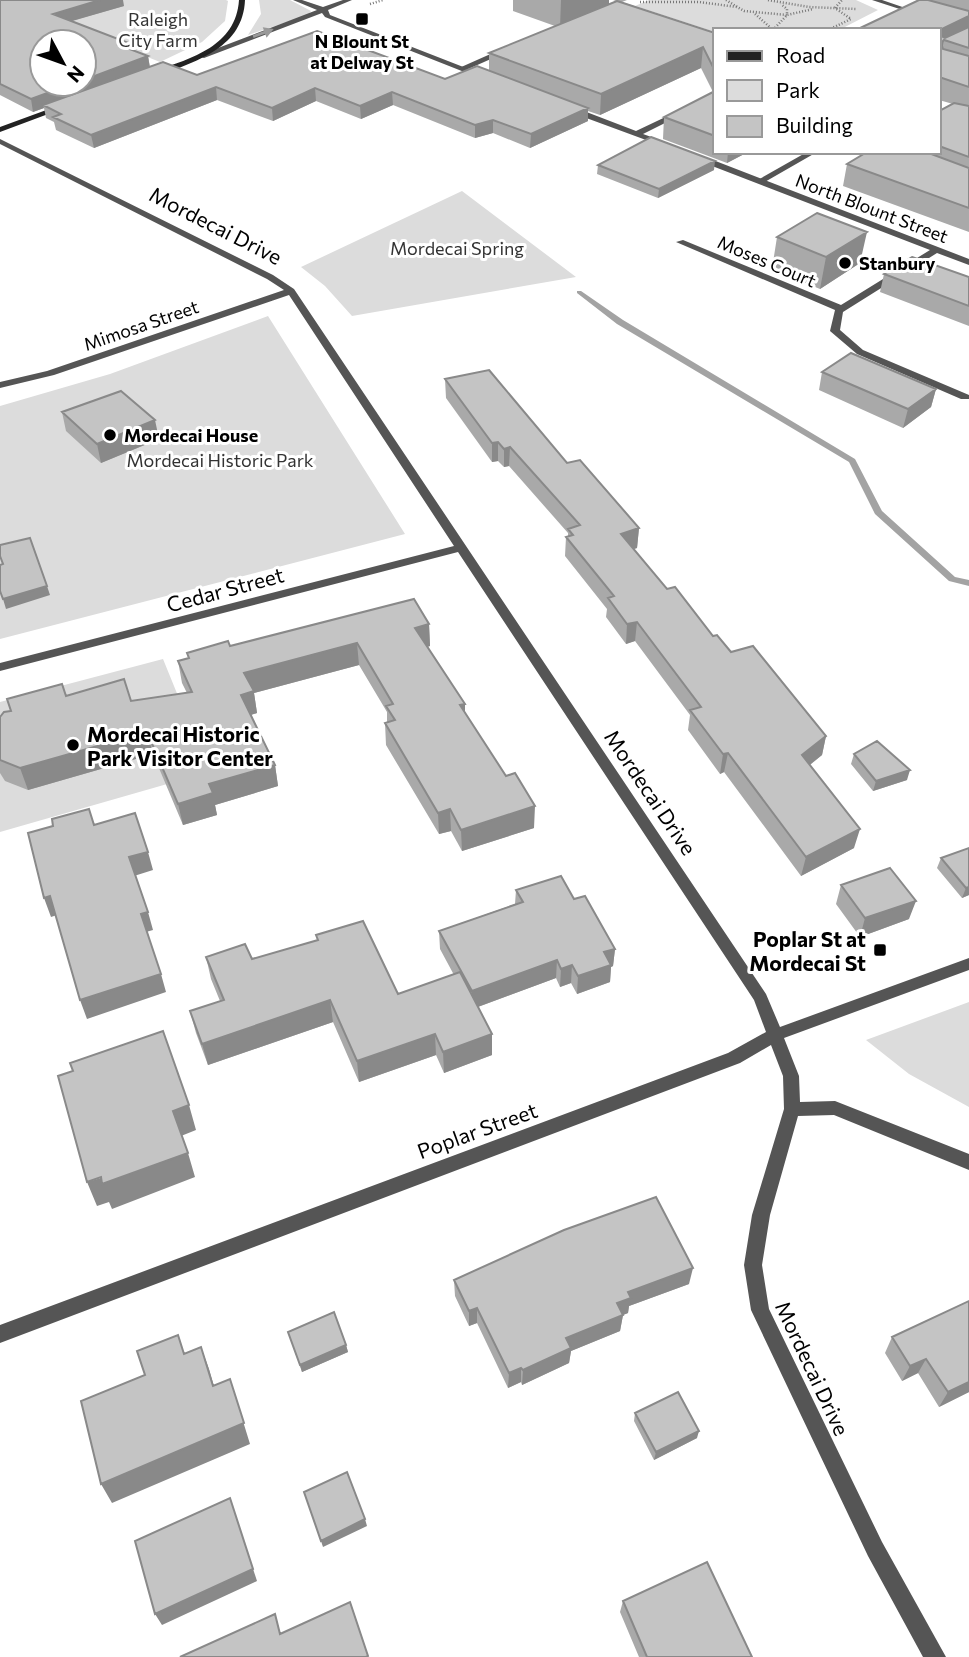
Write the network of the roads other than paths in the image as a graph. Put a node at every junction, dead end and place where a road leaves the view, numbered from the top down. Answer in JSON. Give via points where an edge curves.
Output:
{"nodes":[{"id":1,"x":242,"y":0,"type":"edge"},
{"id":2,"x":296,"y":0,"type":"edge"},
{"id":3,"x":349,"y":0,"type":"edge"},
{"id":4,"x":875,"y":0,"type":"edge"},
{"id":5,"x":914,"y":3,"type":"edge"},
{"id":6,"x":903,"y":8,"type":"junction"},
{"id":7,"x":324,"y":10,"type":"junction"},
{"id":8,"x":892,"y":14,"type":"edge"},
{"id":9,"x":932,"y":17,"type":"edge"},
{"id":10,"x":510,"y":49,"type":"edge"},
{"id":11,"x":201,"y":56,"type":"junction"},
{"id":12,"x":463,"y":68,"type":"junction"},
{"id":13,"x":149,"y":76,"type":"edge"},
{"id":14,"x":492,"y":79,"type":"edge"},
{"id":15,"x":72,"y":104,"type":"edge"},
{"id":16,"x":565,"y":107,"type":"edge"},
{"id":17,"x":690,"y":109,"type":"edge"},
{"id":18,"x":0,"y":130,"type":"edge"},
{"id":19,"x":637,"y":134,"type":"junction"},
{"id":20,"x":0,"y":141,"type":"edge"},
{"id":21,"x":674,"y":148,"type":"edge"},
{"id":22,"x":686,"y":153,"type":"edge"},
{"id":23,"x":809,"y":154,"type":"edge"},
{"id":24,"x":760,"y":181,"type":"junction"},
{"id":25,"x":680,"y":242,"type":"dead end"},
{"id":26,"x":936,"y":250,"type":"junction"},
{"id":27,"x":969,"y":262,"type":"edge"},
{"id":28,"x":291,"y":291,"type":"junction"},
{"id":29,"x":842,"y":309,"type":"junction"},
{"id":30,"x":0,"y":385,"type":"edge"},
{"id":31,"x":965,"y":397,"type":"dead end"},
{"id":32,"x":460,"y":548,"type":"junction"},
{"id":33,"x":0,"y":667,"type":"edge"},
{"id":34,"x":969,"y":964,"type":"edge"},
{"id":35,"x":775,"y":1035,"type":"junction"},
{"id":36,"x":792,"y":1109,"type":"junction"},
{"id":37,"x":969,"y":1162,"type":"edge"},
{"id":38,"x":0,"y":1334,"type":"edge"},
{"id":39,"x":935,"y":1657,"type":"edge"}],
"edges":[{"from":1,"to":11,"type":"main road","via":[[238,24]]},
{"from":2,"to":7,"type":"street"},
{"from":3,"to":7,"type":"street"},
{"from":4,"to":6,"type":"street"},
{"from":5,"to":6,"type":"street"},
{"from":6,"to":8,"type":"street"},
{"from":6,"to":9,"type":"street"},
{"from":11,"to":7,"type":"street","one_way":true},
{"from":7,"to":12,"type":"street","via":[[327,16]]},
{"from":10,"to":12,"type":"street"},
{"from":11,"to":13,"type":"main road"},
{"from":12,"to":14,"type":"street"},
{"from":15,"to":18,"type":"main road"},
{"from":16,"to":19,"type":"street"},
{"from":17,"to":19,"type":"street"},
{"from":19,"to":21,"type":"street"},
{"from":20,"to":28,"type":"street","name":"Mordecai Drive"},
{"from":22,"to":24,"type":"street","name":"North Blount Street"},
{"from":23,"to":24,"type":"street"},
{"from":24,"to":26,"type":"street","name":"North Blount Street"},
{"from":25,"to":29,"type":"street","name":"Moses Court"},
{"from":26,"to":27,"type":"street","name":"North Blount Street"},
{"from":26,"to":29,"type":"street"},
{"from":28,"to":30,"type":"street","name":"Mimosa Street","via":[[50,373]]},
{"from":28,"to":32,"type":"street","name":"Mordecai Drive"},
{"from":29,"to":31,"type":"street","via":[[835,331],[860,352]]},
{"from":32,"to":33,"type":"street","name":"Cedar Street"},
{"from":32,"to":35,"type":"street","name":"Mordecai Drive","via":[[761,998]]},
{"from":34,"to":35,"type":"street","name":"Poplar Street"},
{"from":35,"to":36,"type":"street","name":"Mordecai Drive","via":[[791,1076]]},
{"from":35,"to":38,"type":"street","name":"Poplar Street","via":[[734,1058]]},
{"from":36,"to":37,"type":"street","via":[[835,1108]]},
{"from":36,"to":39,"type":"street","name":"Mordecai Drive","via":[[761,1215],[753,1265],[760,1311],[875,1549]]}]}
